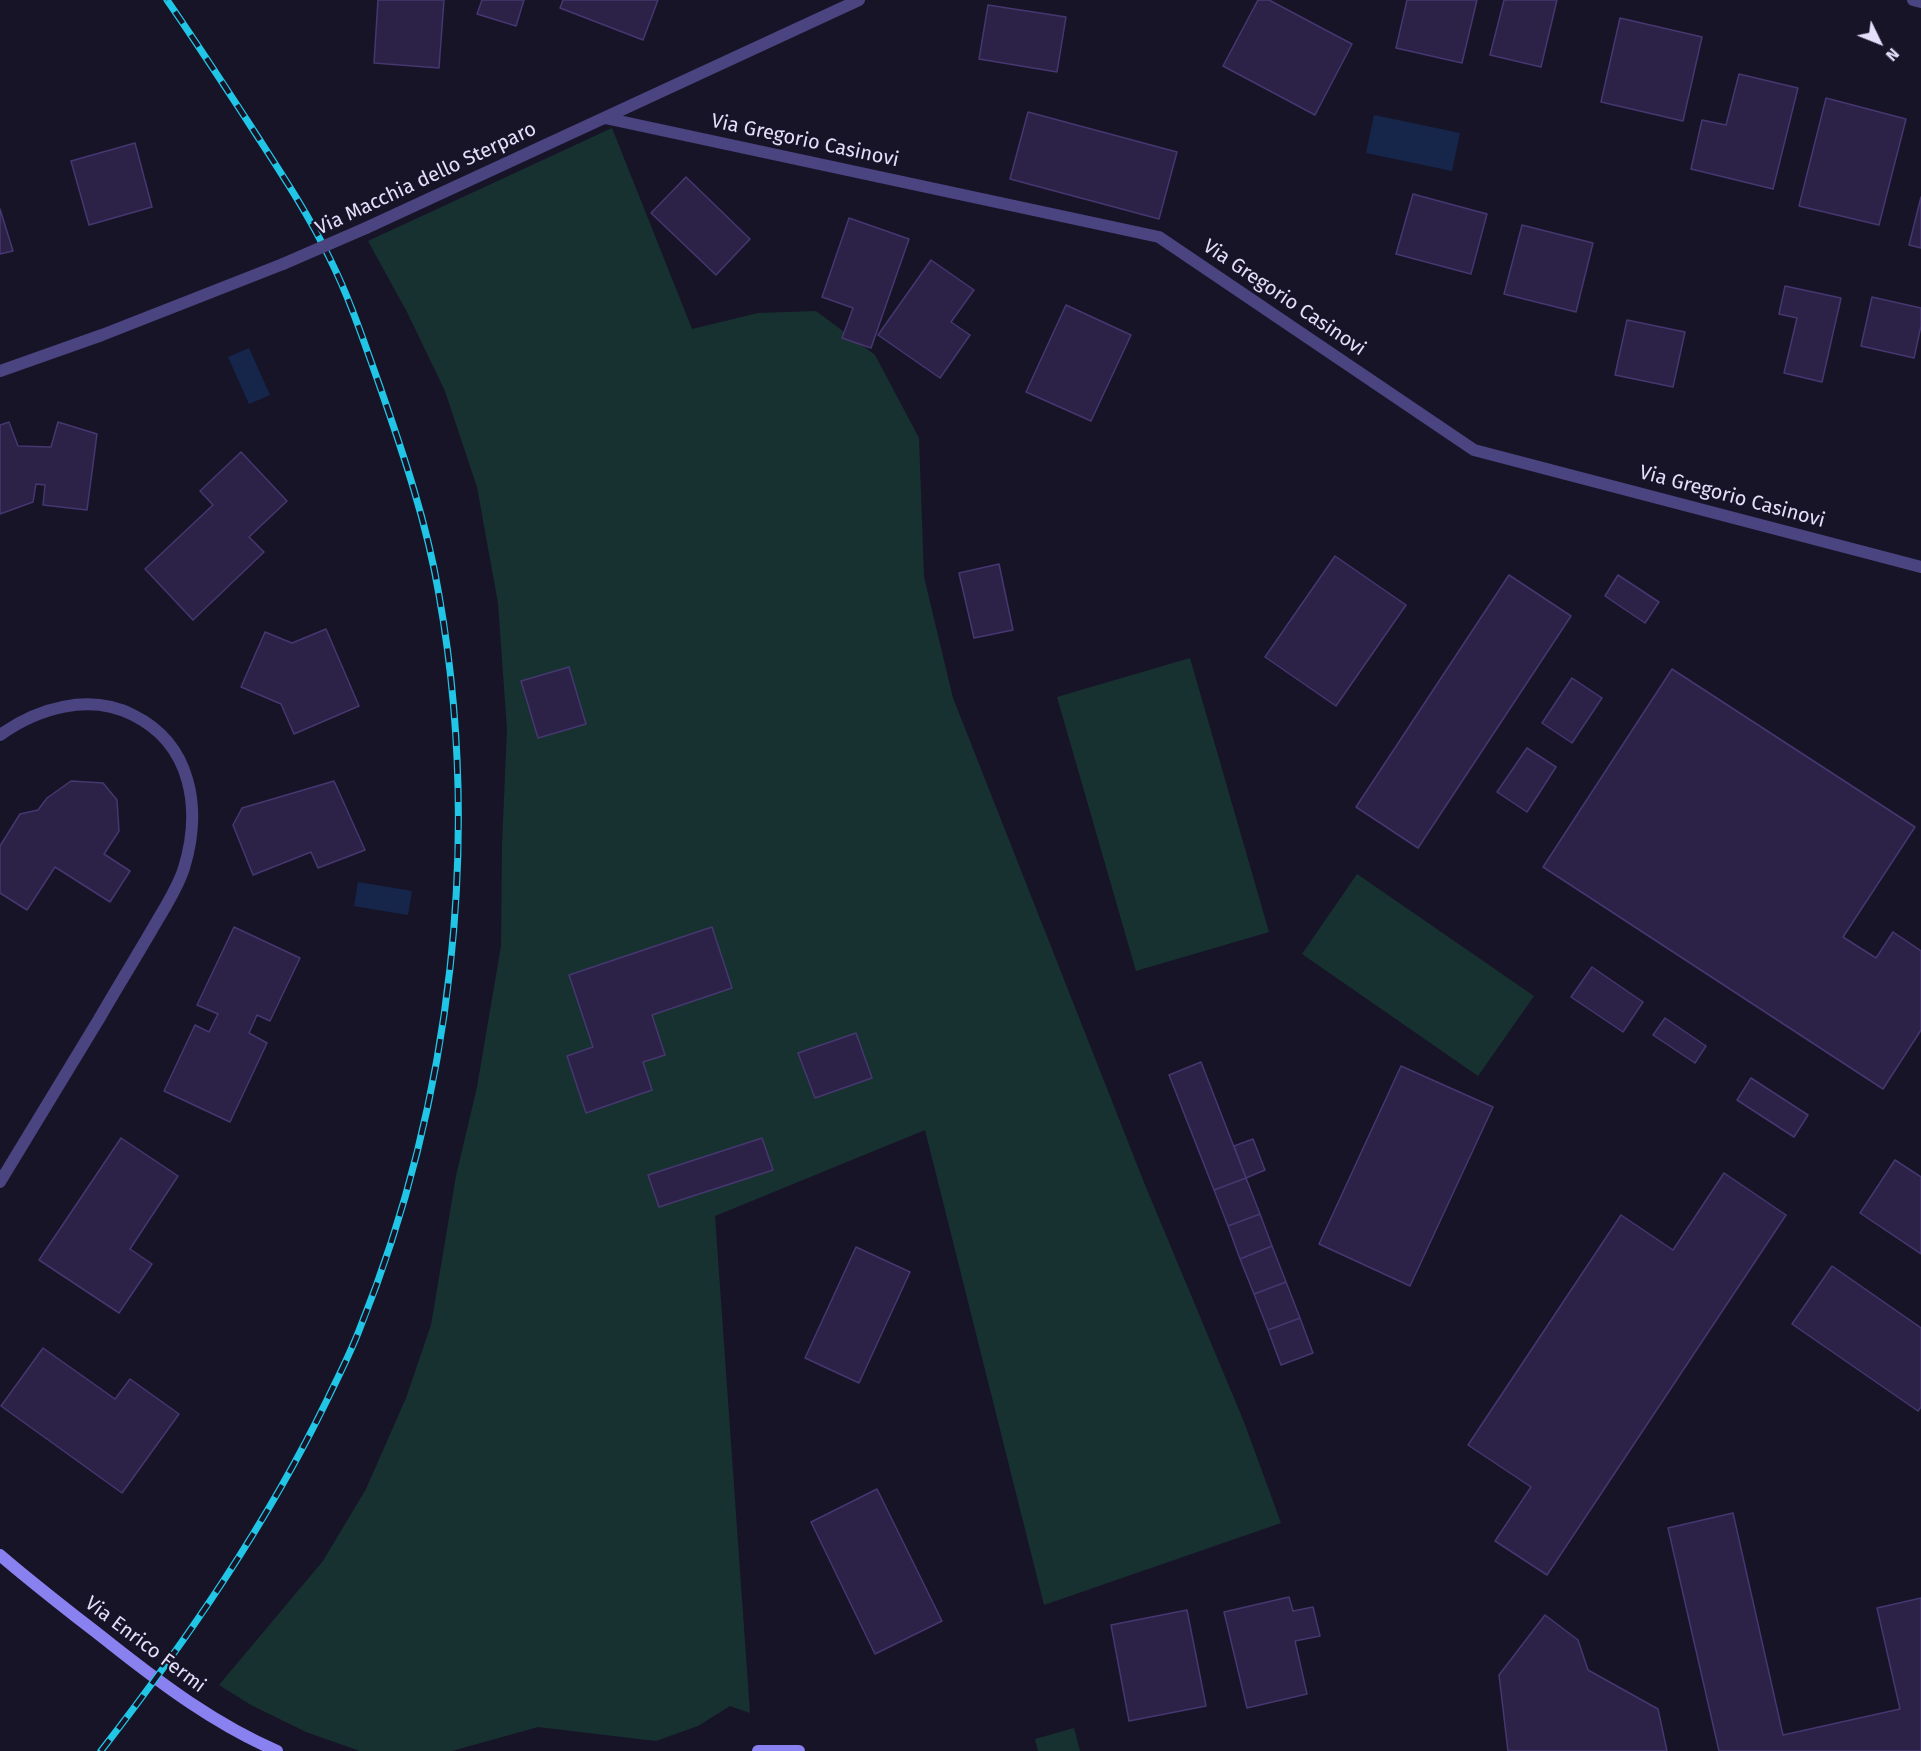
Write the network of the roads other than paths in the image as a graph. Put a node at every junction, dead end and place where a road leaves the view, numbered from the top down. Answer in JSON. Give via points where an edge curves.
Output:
{"nodes":[{"id":1,"x":859,"y":0,"type":"edge"},
{"id":2,"x":1913,"y":0,"type":"edge"},
{"id":3,"x":1921,"y":2,"type":"edge"},
{"id":4,"x":605,"y":118,"type":"junction"},
{"id":5,"x":0,"y":371,"type":"edge"},
{"id":6,"x":1921,"y":567,"type":"edge"},
{"id":7,"x":0,"y":735,"type":"edge"},
{"id":8,"x":0,"y":1182,"type":"edge"},
{"id":9,"x":0,"y":1555,"type":"edge"},
{"id":10,"x":277,"y":1751,"type":"edge"},
{"id":11,"x":758,"y":1751,"type":"edge"},
{"id":12,"x":799,"y":1751,"type":"edge"}],
"edges":[{"from":1,"to":4,"type":"street","name":"Via Macchia dello Sterparo"},
{"from":2,"to":3,"type":"street"},
{"from":4,"to":5,"type":"street","name":"Via Macchia dello Sterparo","bridge":true,"via":[[283,264]]},
{"from":4,"to":6,"type":"street","name":"Via Gregorio Casinovi","via":[[1159,237],[1474,450]]},
{"from":7,"to":8,"type":"street","via":[[30,716],[63,706],[94,705],[133,715],[149,724],[174,749],[189,783],[193,818],[184,868],[174,890]]},
{"from":9,"to":10,"type":"street","name":"Via Enrico Fermi","via":[[192,1706]]},
{"from":11,"to":12,"type":"street"}]}
